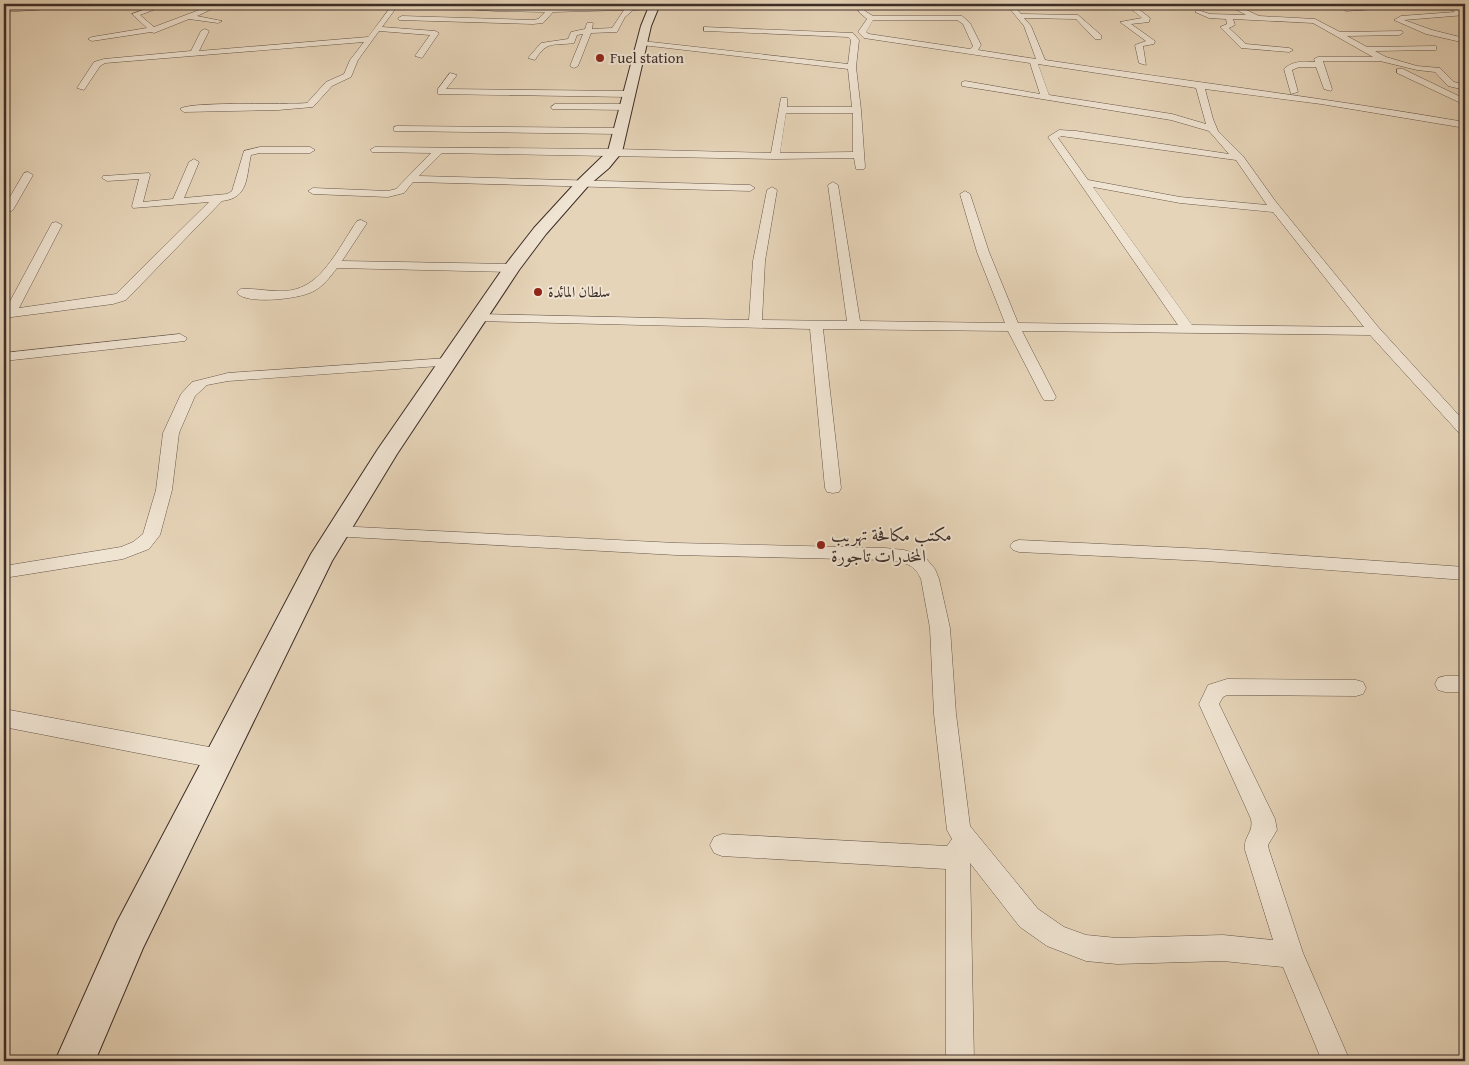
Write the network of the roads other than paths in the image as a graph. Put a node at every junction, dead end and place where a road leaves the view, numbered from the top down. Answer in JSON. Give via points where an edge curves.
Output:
{"nodes":[{"id":1,"x":64,"y":4,"type":"edge"},
{"id":2,"x":166,"y":4,"type":"edge"},
{"id":3,"x":220,"y":4,"type":"edge"},
{"id":4,"x":396,"y":4,"type":"edge"},
{"id":5,"x":413,"y":4,"type":"edge"},
{"id":6,"x":484,"y":4,"type":"edge"},
{"id":7,"x":535,"y":4,"type":"edge"},
{"id":8,"x":746,"y":4,"type":"edge"},
{"id":9,"x":857,"y":4,"type":"edge"},
{"id":10,"x":1009,"y":4,"type":"edge"},
{"id":11,"x":1128,"y":4,"type":"edge"},
{"id":12,"x":1229,"y":4,"type":"edge"},
{"id":13,"x":1418,"y":4,"type":"edge"},
{"id":14,"x":431,"y":5,"type":"edge"},
{"id":15,"x":1465,"y":5,"type":"edge"},
{"id":16,"x":587,"y":6,"type":"edge"},
{"id":17,"x":647,"y":6,"type":"edge"},
{"id":18,"x":476,"y":8,"type":"junction"},
{"id":19,"x":527,"y":8,"type":"junction"},
{"id":20,"x":553,"y":8,"type":"junction"},
{"id":21,"x":1346,"y":9,"type":"dead end"},
{"id":22,"x":4,"y":10,"type":"edge"},
{"id":23,"x":1294,"y":11,"type":"dead end"},
{"id":24,"x":1198,"y":12,"type":"dead end"},
{"id":25,"x":1020,"y":16,"type":"junction"},
{"id":26,"x":189,"y":17,"type":"junction"},
{"id":27,"x":1229,"y":17,"type":"junction"},
{"id":28,"x":1254,"y":17,"type":"junction"},
{"id":29,"x":402,"y":18,"type":"dead end"},
{"id":30,"x":870,"y":18,"type":"junction"},
{"id":31,"x":218,"y":21,"type":"dead end"},
{"id":32,"x":1315,"y":22,"type":"junction"},
{"id":33,"x":1358,"y":25,"type":"dead end"},
{"id":34,"x":1323,"y":26,"type":"junction"},
{"id":35,"x":378,"y":29,"type":"junction"},
{"id":36,"x":707,"y":29,"type":"dead end"},
{"id":37,"x":154,"y":30,"type":"junction"},
{"id":38,"x":205,"y":31,"type":"dead end"},
{"id":39,"x":589,"y":31,"type":"junction"},
{"id":40,"x":1399,"y":33,"type":"dead end"},
{"id":41,"x":1338,"y":34,"type":"junction"},
{"id":42,"x":1098,"y":37,"type":"dead end"},
{"id":43,"x":92,"y":39,"type":"dead end"},
{"id":44,"x":370,"y":39,"type":"junction"},
{"id":45,"x":1460,"y":40,"type":"dead end"},
{"id":46,"x":642,"y":44,"type":"junction"},
{"id":47,"x":1433,"y":48,"type":"dead end"},
{"id":48,"x":1364,"y":49,"type":"junction"},
{"id":49,"x":1289,"y":50,"type":"dead end"},
{"id":50,"x":972,"y":51,"type":"junction"},
{"id":51,"x":194,"y":53,"type":"junction"},
{"id":52,"x":419,"y":56,"type":"dead end"},
{"id":53,"x":532,"y":58,"type":"dead end"},
{"id":54,"x":1383,"y":59,"type":"junction"},
{"id":55,"x":1037,"y":61,"type":"junction"},
{"id":56,"x":1144,"y":63,"type":"dead end"},
{"id":57,"x":1320,"y":65,"type":"junction"},
{"id":58,"x":574,"y":66,"type":"dead end"},
{"id":59,"x":852,"y":68,"type":"junction"},
{"id":60,"x":453,"y":75,"type":"dead end"},
{"id":61,"x":1446,"y":77,"type":"junction"},
{"id":62,"x":1465,"y":78,"type":"edge"},
{"id":63,"x":965,"y":84,"type":"dead end"},
{"id":64,"x":1200,"y":86,"type":"junction"},
{"id":65,"x":81,"y":88,"type":"dead end"},
{"id":66,"x":1465,"y":88,"type":"edge"},
{"id":67,"x":1328,"y":89,"type":"dead end"},
{"id":68,"x":1294,"y":92,"type":"dead end"},
{"id":69,"x":1045,"y":97,"type":"junction"},
{"id":70,"x":784,"y":100,"type":"dead end"},
{"id":71,"x":628,"y":101,"type":"junction"},
{"id":72,"x":1465,"y":102,"type":"edge"},
{"id":73,"x":555,"y":107,"type":"dead end"},
{"id":74,"x":184,"y":109,"type":"dead end"},
{"id":75,"x":783,"y":110,"type":"junction"},
{"id":76,"x":857,"y":110,"type":"junction"},
{"id":77,"x":1465,"y":125,"type":"edge"},
{"id":78,"x":397,"y":128,"type":"dead end"},
{"id":79,"x":1212,"y":129,"type":"junction"},
{"id":80,"x":617,"y":142,"type":"junction"},
{"id":81,"x":310,"y":150,"type":"dead end"},
{"id":82,"x":375,"y":150,"type":"dead end"},
{"id":83,"x":439,"y":151,"type":"junction"},
{"id":84,"x":858,"y":155,"type":"junction"},
{"id":85,"x":775,"y":156,"type":"junction"},
{"id":86,"x":1239,"y":158,"type":"junction"},
{"id":87,"x":194,"y":162,"type":"dead end"},
{"id":88,"x":860,"y":167,"type":"dead end"},
{"id":89,"x":28,"y":175,"type":"dead end"},
{"id":90,"x":107,"y":178,"type":"dead end"},
{"id":91,"x":410,"y":179,"type":"junction"},
{"id":92,"x":584,"y":182,"type":"junction"},
{"id":93,"x":1084,"y":182,"type":"junction"},
{"id":94,"x":833,"y":185,"type":"dead end"},
{"id":95,"x":750,"y":188,"type":"dead end"},
{"id":96,"x":772,"y":190,"type":"dead end"},
{"id":97,"x":313,"y":191,"type":"dead end"},
{"id":98,"x":965,"y":194,"type":"dead end"},
{"id":99,"x":219,"y":198,"type":"junction"},
{"id":100,"x":177,"y":202,"type":"junction"},
{"id":101,"x":1277,"y":209,"type":"junction"},
{"id":102,"x":4,"y":212,"type":"edge"},
{"id":103,"x":361,"y":223,"type":"dead end"},
{"id":104,"x":56,"y":225,"type":"dead end"},
{"id":105,"x":333,"y":264,"type":"junction"},
{"id":106,"x":512,"y":268,"type":"junction"},
{"id":107,"x":243,"y":293,"type":"dead end"},
{"id":108,"x":4,"y":314,"type":"edge"},
{"id":109,"x":479,"y":318,"type":"junction"},
{"id":110,"x":755,"y":324,"type":"junction"},
{"id":111,"x":816,"y":324,"type":"junction"},
{"id":112,"x":854,"y":325,"type":"junction"},
{"id":113,"x":1014,"y":327,"type":"junction"},
{"id":114,"x":1187,"y":328,"type":"junction"},
{"id":115,"x":1374,"y":331,"type":"junction"},
{"id":116,"x":180,"y":338,"type":"dead end"},
{"id":117,"x":4,"y":357,"type":"edge"},
{"id":118,"x":448,"y":362,"type":"junction"},
{"id":119,"x":1049,"y":397,"type":"dead end"},
{"id":120,"x":1465,"y":431,"type":"edge"},
{"id":121,"x":832,"y":488,"type":"dead end"},
{"id":122,"x":337,"y":532,"type":"junction"},
{"id":123,"x":1018,"y":546,"type":"dead end"},
{"id":124,"x":4,"y":572,"type":"edge"},
{"id":125,"x":1465,"y":574,"type":"edge"},
{"id":126,"x":1445,"y":684,"type":"dead end"},
{"id":127,"x":1465,"y":684,"type":"edge"},
{"id":128,"x":1356,"y":688,"type":"dead end"},
{"id":129,"x":4,"y":718,"type":"edge"},
{"id":130,"x":220,"y":759,"type":"junction"},
{"id":131,"x":959,"y":830,"type":"junction"},
{"id":132,"x":722,"y":845,"type":"dead end"},
{"id":133,"x":957,"y":858,"type":"junction"},
{"id":134,"x":1291,"y":955,"type":"junction"},
{"id":135,"x":75,"y":1061,"type":"edge"},
{"id":136,"x":960,"y":1061,"type":"edge"},
{"id":137,"x":1336,"y":1061,"type":"edge"}],
"edges":[{"from":1,"to":22,"type":"street"},
{"from":2,"to":37,"type":"street","via":[[135,14]]},
{"from":3,"to":26,"type":"street"},
{"from":4,"to":35,"type":"street"},
{"from":5,"to":14,"type":"street"},
{"from":6,"to":18,"type":"street"},
{"from":7,"to":19,"type":"street"},
{"from":8,"to":17,"type":"street"},
{"from":9,"to":30,"type":"street"},
{"from":10,"to":25,"type":"street"},
{"from":11,"to":56,"type":"street","via":[[1146,18],[1124,22],[1151,40],[1139,45]]},
{"from":12,"to":28,"type":"street"},
{"from":13,"to":21,"type":"street"},
{"from":14,"to":18,"type":"street"},
{"from":15,"to":45,"type":"street","via":[[1449,7],[1464,12],[1398,20]]},
{"from":16,"to":17,"type":"street"},
{"from":16,"to":20,"type":"street"},
{"from":16,"to":39,"type":"street"},
{"from":17,"to":39,"type":"street","via":[[620,19],[614,30]]},
{"from":17,"to":46,"type":"main road"},
{"from":18,"to":19,"type":"street"},
{"from":19,"to":20,"type":"street"},
{"from":20,"to":29,"type":"street","via":[[540,21],[533,22]]},
{"from":23,"to":32,"type":"street"},
{"from":24,"to":27,"type":"street"},
{"from":25,"to":42,"type":"street","via":[[1078,18]]},
{"from":25,"to":55,"type":"street","via":[[1029,31]]},
{"from":26,"to":31,"type":"street"},
{"from":26,"to":37,"type":"street"},
{"from":27,"to":28,"type":"street"},
{"from":27,"to":49,"type":"street","via":[[1230,25],[1224,27],[1242,45]]},
{"from":28,"to":32,"type":"street"},
{"from":30,"to":50,"type":"street","via":[[862,32],[867,36]]},
{"from":30,"to":50,"type":"street","via":[[959,18],[966,23],[977,45]]},
{"from":32,"to":34,"type":"street"},
{"from":33,"to":34,"type":"street"},
{"from":34,"to":41,"type":"street"},
{"from":35,"to":44,"type":"street"},
{"from":35,"to":52,"type":"street","via":[[435,33]]},
{"from":36,"to":59,"type":"street","via":[[850,35],[855,40]]},
{"from":37,"to":43,"type":"street"},
{"from":38,"to":51,"type":"street"},
{"from":39,"to":53,"type":"street","via":[[574,34],[571,41],[539,46]]},
{"from":39,"to":58,"type":"street"},
{"from":40,"to":41,"type":"street"},
{"from":41,"to":48,"type":"street"},
{"from":44,"to":51,"type":"street"},
{"from":44,"to":74,"type":"street","via":[[354,60],[348,75],[329,84],[310,105]]},
{"from":46,"to":59,"type":"street"},
{"from":46,"to":71,"type":"main road"},
{"from":47,"to":48,"type":"street"},
{"from":48,"to":54,"type":"street"},
{"from":50,"to":55,"type":"street"},
{"from":51,"to":65,"type":"street","via":[[101,61]]},
{"from":54,"to":57,"type":"street","via":[[1322,58],[1318,60]]},
{"from":54,"to":61,"type":"street","via":[[1437,70]]},
{"from":54,"to":72,"type":"street","via":[[1400,71]]},
{"from":55,"to":64,"type":"street"},
{"from":55,"to":69,"type":"street"},
{"from":57,"to":67,"type":"street"},
{"from":57,"to":68,"type":"street","via":[[1299,65],[1288,69]]},
{"from":59,"to":76,"type":"street"},
{"from":60,"to":71,"type":"street","via":[[441,92]]},
{"from":61,"to":62,"type":"street"},
{"from":61,"to":66,"type":"street","via":[[1452,84]]},
{"from":63,"to":69,"type":"street"},
{"from":64,"to":77,"type":"street","via":[[1321,101]]},
{"from":64,"to":79,"type":"street"},
{"from":69,"to":79,"type":"street","via":[[1172,117]]},
{"from":70,"to":75,"type":"street"},
{"from":71,"to":73,"type":"street"},
{"from":71,"to":80,"type":"main road"},
{"from":75,"to":76,"type":"street"},
{"from":75,"to":85,"type":"street"},
{"from":76,"to":84,"type":"street"},
{"from":78,"to":80,"type":"street"},
{"from":79,"to":86,"type":"street"},
{"from":80,"to":83,"type":"street"},
{"from":80,"to":85,"type":"street"},
{"from":80,"to":92,"type":"main road","via":[[604,165]]},
{"from":81,"to":99,"type":"street","via":[[247,153],[236,194]]},
{"from":82,"to":83,"type":"street"},
{"from":83,"to":91,"type":"street"},
{"from":84,"to":85,"type":"street"},
{"from":84,"to":88,"type":"street"},
{"from":86,"to":93,"type":"street","via":[[1076,134],[1055,134],[1055,142]]},
{"from":86,"to":101,"type":"street"},
{"from":87,"to":100,"type":"street"},
{"from":89,"to":102,"type":"street"},
{"from":90,"to":100,"type":"street","via":[[145,175],[137,206]]},
{"from":91,"to":92,"type":"street"},
{"from":91,"to":97,"type":"street","via":[[394,193]]},
{"from":92,"to":95,"type":"street"},
{"from":92,"to":106,"type":"main road"},
{"from":93,"to":101,"type":"street","via":[[1187,202]]},
{"from":93,"to":114,"type":"street"},
{"from":94,"to":112,"type":"street"},
{"from":96,"to":110,"type":"street","via":[[759,261]]},
{"from":98,"to":113,"type":"street","via":[[983,252]]},
{"from":99,"to":100,"type":"street"},
{"from":99,"to":108,"type":"street","via":[[121,297]]},
{"from":101,"to":115,"type":"street"},
{"from":103,"to":105,"type":"street"},
{"from":104,"to":108,"type":"street","via":[[13,307]]},
{"from":105,"to":106,"type":"street"},
{"from":105,"to":107,"type":"street","via":[[314,285],[299,291],[270,295]]},
{"from":106,"to":109,"type":"main road"},
{"from":109,"to":110,"type":"street"},
{"from":109,"to":118,"type":"main road"},
{"from":110,"to":111,"type":"street"},
{"from":111,"to":112,"type":"street"},
{"from":111,"to":121,"type":"street"},
{"from":112,"to":113,"type":"street"},
{"from":113,"to":114,"type":"street"},
{"from":113,"to":119,"type":"street"},
{"from":114,"to":115,"type":"street"},
{"from":115,"to":120,"type":"street"},
{"from":116,"to":117,"type":"street"},
{"from":118,"to":122,"type":"main road"},
{"from":118,"to":124,"type":"street","via":[[228,377],[197,385],[188,394],[171,433],[164,490],[147,541],[123,553]]},
{"from":122,"to":130,"type":"main road"},
{"from":122,"to":131,"type":"street","via":[[885,554],[918,561],[930,579],[940,628],[945,714]]},
{"from":123,"to":125,"type":"street"},
{"from":126,"to":127,"type":"street"},
{"from":128,"to":134,"type":"street","via":[[1228,687],[1215,691],[1210,704],[1263,819],[1265,830],[1256,842],[1257,850]]},
{"from":129,"to":130,"type":"street"},
{"from":130,"to":135,"type":"main road","via":[[130,934]]},
{"from":131,"to":133,"type":"street"},
{"from":131,"to":134,"type":"street","via":[[1029,918],[1056,937],[1086,948],[1117,951],[1222,948]]},
{"from":132,"to":133,"type":"street"},
{"from":133,"to":136,"type":"street"},
{"from":134,"to":137,"type":"street"}]}
